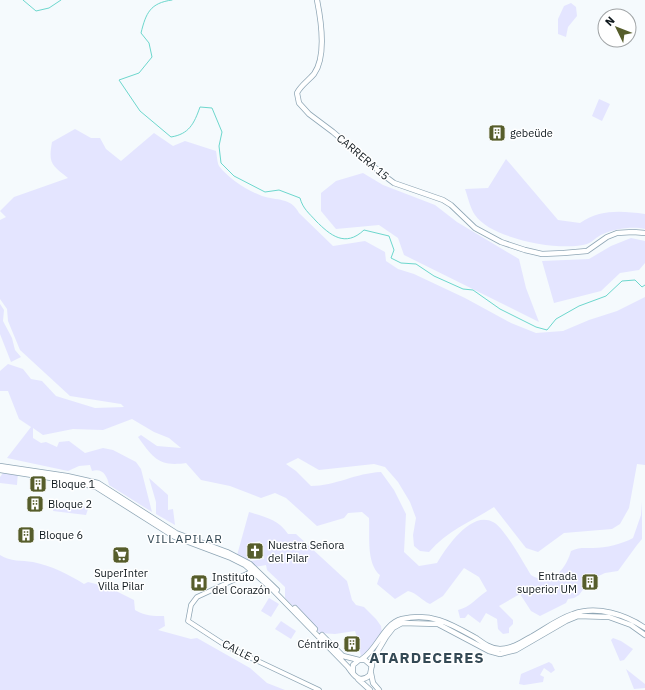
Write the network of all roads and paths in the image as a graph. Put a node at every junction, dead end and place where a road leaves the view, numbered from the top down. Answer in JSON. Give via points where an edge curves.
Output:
{"nodes":[{"id":1,"x":316,"y":0,"type":"edge"},
{"id":2,"x":645,"y":233,"type":"edge"},
{"id":3,"x":0,"y":467,"type":"edge"},
{"id":4,"x":258,"y":570,"type":"junction"},
{"id":5,"x":252,"y":571,"type":"junction"},
{"id":6,"x":645,"y":628,"type":"edge"},
{"id":7,"x":645,"y":635,"type":"edge"},
{"id":8,"x":361,"y":659,"type":"junction"},
{"id":9,"x":372,"y":666,"type":"junction"},
{"id":10,"x":371,"y":673,"type":"junction"},
{"id":11,"x":353,"y":674,"type":"junction"},
{"id":12,"x":357,"y":678,"type":"junction"},
{"id":13,"x":318,"y":690,"type":"edge"},
{"id":14,"x":370,"y":690,"type":"edge"},
{"id":15,"x":379,"y":690,"type":"edge"}],
"edges":[{"from":1,"to":2,"type":"main road","name":"CARRERA 15","via":[[322,26],[320,55],[314,74],[297,93],[299,103],[394,183],[443,200],[482,232],[501,242],[542,254],[576,252],[592,248],[606,237],[617,233]]},
{"from":3,"to":4,"type":"main road","via":[[98,483],[176,533],[232,554]]},
{"from":3,"to":5,"type":"main road","via":[[96,487],[175,537],[231,558]]},
{"from":4,"to":5,"type":"street"},
{"from":4,"to":8,"type":"main road","via":[[343,656]]},
{"from":5,"to":11,"type":"main road"},
{"from":5,"to":13,"type":"street","name":"CALLE 9","via":[[197,597],[191,606],[188,621],[228,647]]},
{"from":6,"to":8,"type":"main road","via":[[631,619],[608,612],[579,612],[513,647],[501,649],[490,647],[440,619],[404,619],[390,626],[370,654]]},
{"from":7,"to":9,"type":"main road","via":[[631,625],[609,617],[578,616],[516,650],[500,654],[489,651],[438,624],[402,623],[390,631],[375,654]]},
{"from":8,"to":9,"type":"main road","via":[[368,661]]},
{"from":8,"to":11,"type":"main road","via":[[353,665]]},
{"from":9,"to":10,"type":"main road"},
{"from":10,"to":12,"type":"main road","via":[[365,679]]},
{"from":10,"to":15,"type":"main road","via":[[373,683]]},
{"from":11,"to":12,"type":"main road"},
{"from":12,"to":14,"type":"main road"}]}
